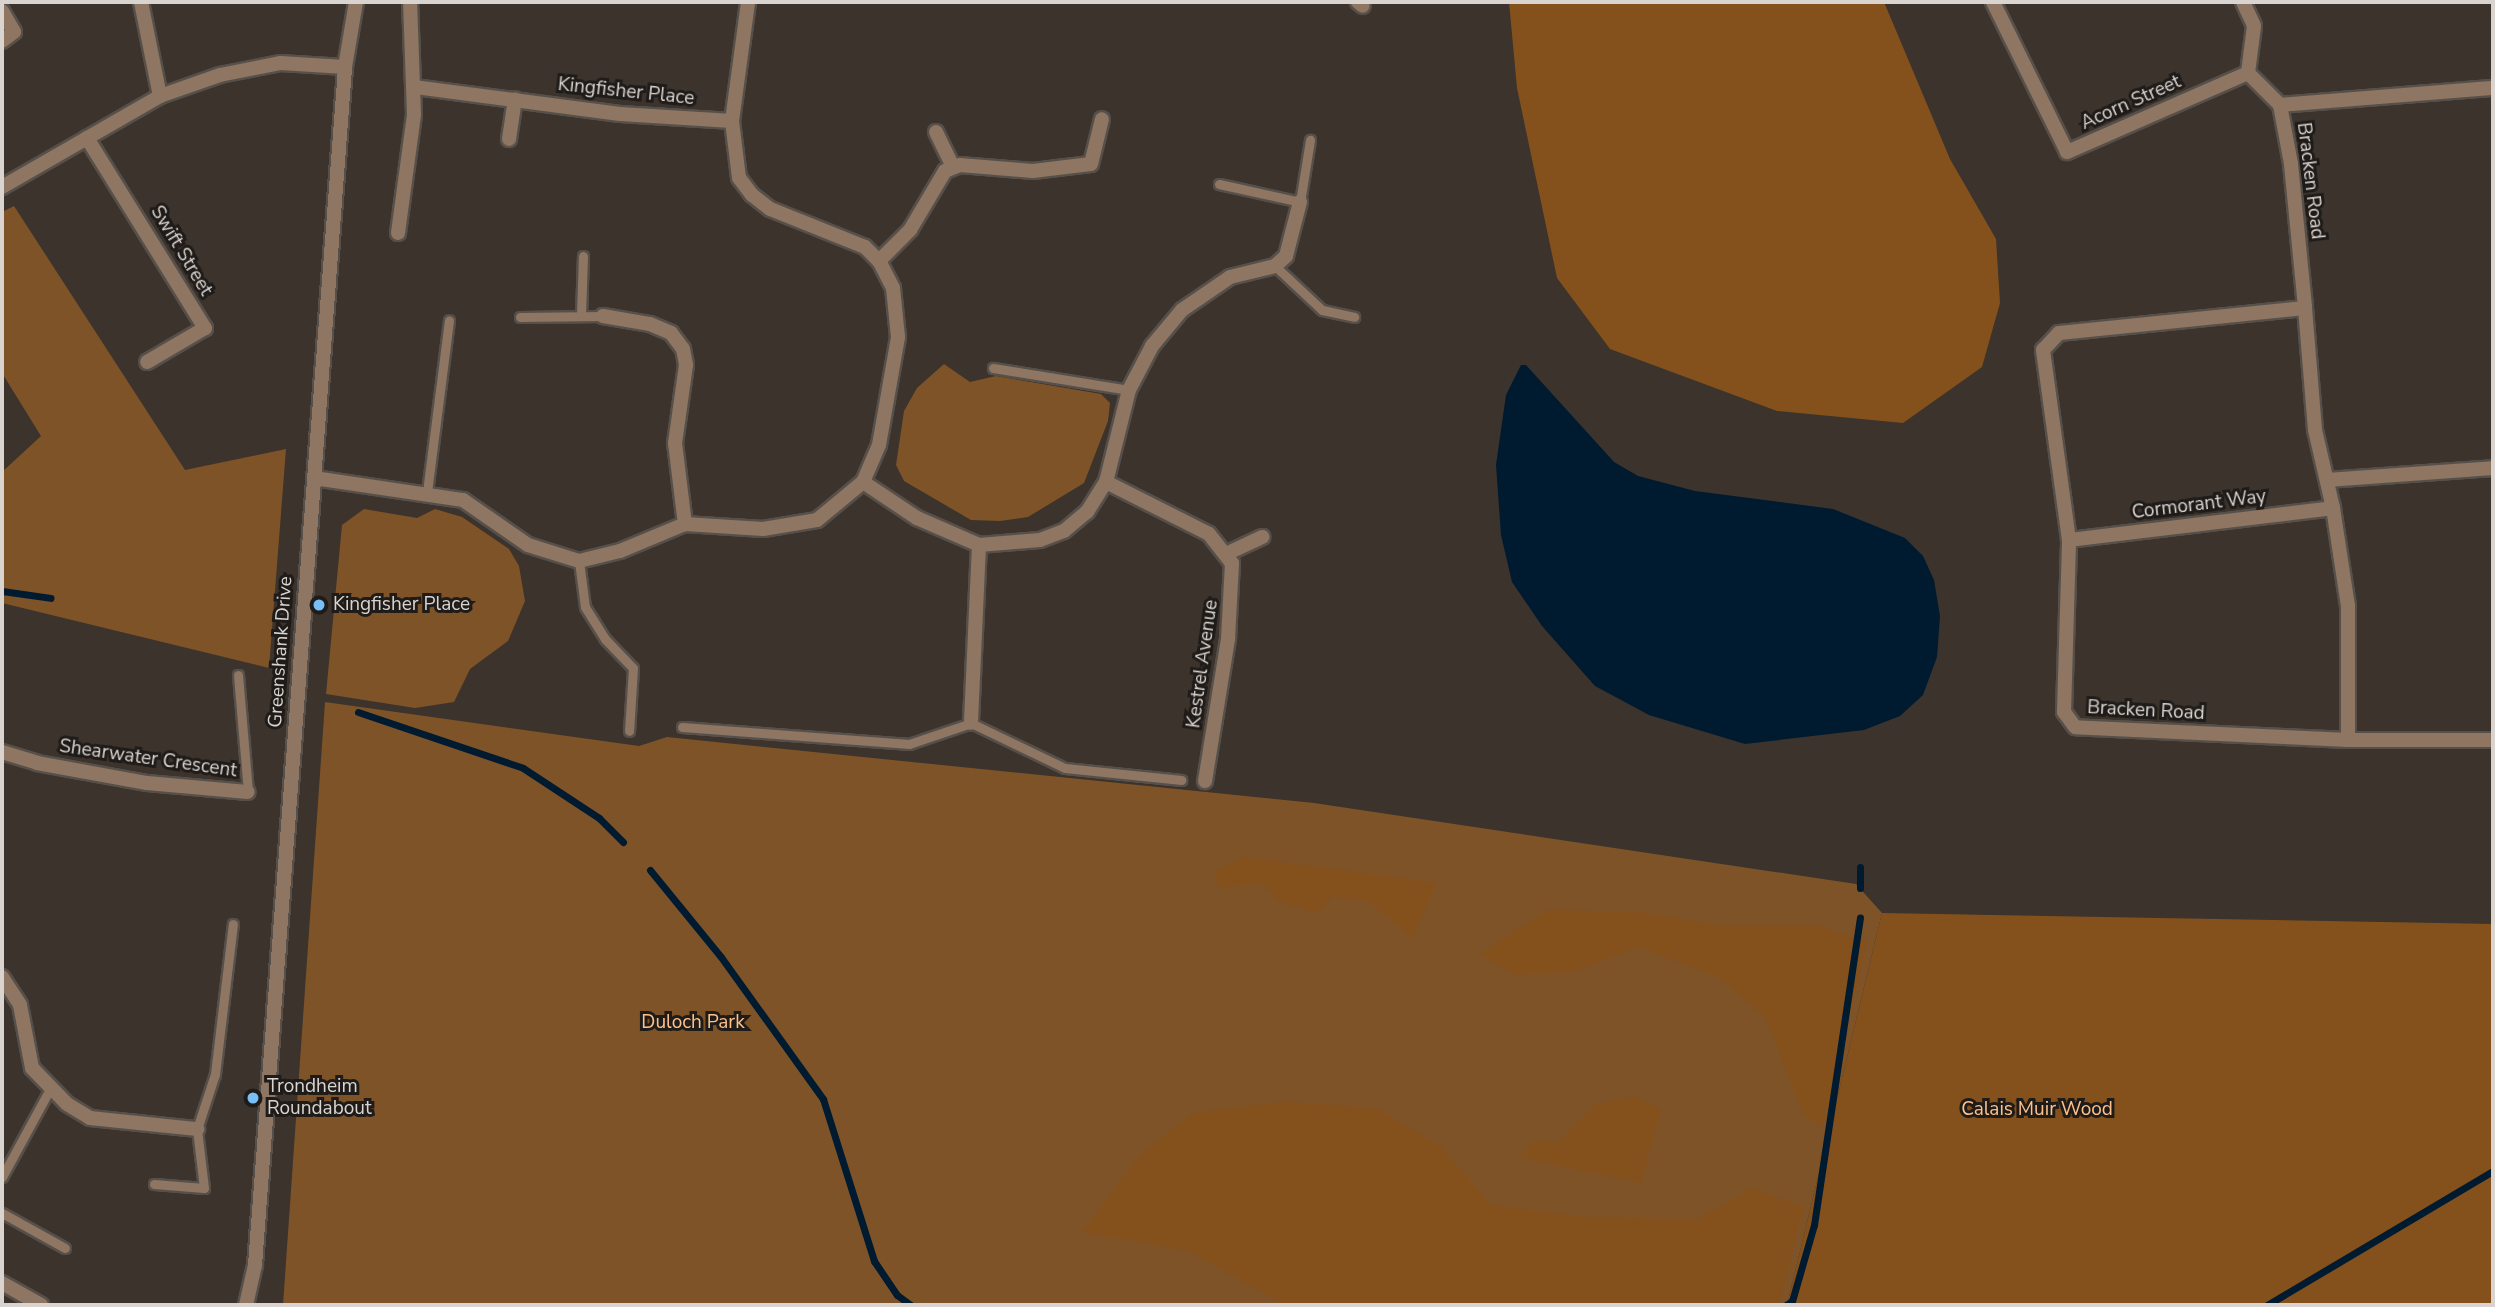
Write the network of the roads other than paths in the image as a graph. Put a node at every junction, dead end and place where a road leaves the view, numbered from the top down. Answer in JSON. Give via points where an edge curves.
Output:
{"nodes":[{"id":1,"x":141,"y":2,"type":"edge"},
{"id":2,"x":356,"y":2,"type":"edge"},
{"id":3,"x":410,"y":2,"type":"edge"},
{"id":4,"x":748,"y":2,"type":"edge"},
{"id":5,"x":1993,"y":2,"type":"edge"},
{"id":6,"x":2243,"y":2,"type":"edge"},
{"id":7,"x":2,"y":11,"type":"edge"},
{"id":8,"x":2,"y":41,"type":"edge"},
{"id":9,"x":345,"y":67,"type":"junction"},
{"id":10,"x":2248,"y":73,"type":"junction"},
{"id":11,"x":414,"y":87,"type":"junction"},
{"id":12,"x":2493,"y":88,"type":"edge"},
{"id":13,"x":160,"y":96,"type":"junction"},
{"id":14,"x":515,"y":99,"type":"junction"},
{"id":15,"x":2280,"y":105,"type":"junction"},
{"id":16,"x":1102,"y":119,"type":"dead end"},
{"id":17,"x":733,"y":121,"type":"junction"},
{"id":18,"x":936,"y":132,"type":"dead end"},
{"id":19,"x":86,"y":138,"type":"junction"},
{"id":20,"x":509,"y":139,"type":"dead end"},
{"id":21,"x":1310,"y":140,"type":"dead end"},
{"id":22,"x":953,"y":167,"type":"junction"},
{"id":23,"x":1219,"y":184,"type":"dead end"},
{"id":24,"x":2,"y":187,"type":"edge"},
{"id":25,"x":1300,"y":202,"type":"junction"},
{"id":26,"x":398,"y":233,"type":"dead end"},
{"id":27,"x":583,"y":256,"type":"dead end"},
{"id":28,"x":879,"y":261,"type":"junction"},
{"id":29,"x":1275,"y":266,"type":"junction"},
{"id":30,"x":2305,"y":308,"type":"junction"},
{"id":31,"x":581,"y":315,"type":"junction"},
{"id":32,"x":603,"y":316,"type":"joint"},
{"id":33,"x":520,"y":317,"type":"dead end"},
{"id":34,"x":1354,"y":317,"type":"dead end"},
{"id":35,"x":449,"y":320,"type":"dead end"},
{"id":36,"x":147,"y":362,"type":"dead end"},
{"id":37,"x":993,"y":368,"type":"dead end"},
{"id":38,"x":1129,"y":390,"type":"junction"},
{"id":39,"x":2493,"y":468,"type":"edge"},
{"id":40,"x":314,"y":478,"type":"junction"},
{"id":41,"x":2327,"y":481,"type":"junction"},
{"id":42,"x":863,"y":482,"type":"junction"},
{"id":43,"x":1106,"y":482,"type":"junction"},
{"id":44,"x":428,"y":492,"type":"junction"},
{"id":45,"x":2333,"y":508,"type":"junction"},
{"id":46,"x":685,"y":524,"type":"junction"},
{"id":47,"x":1263,"y":537,"type":"dead end"},
{"id":48,"x":2069,"y":540,"type":"junction"},
{"id":49,"x":979,"y":545,"type":"junction"},
{"id":50,"x":1228,"y":553,"type":"junction"},
{"id":51,"x":579,"y":561,"type":"junction"},
{"id":52,"x":238,"y":675,"type":"dead end"},
{"id":53,"x":971,"y":723,"type":"junction"},
{"id":54,"x":682,"y":727,"type":"dead end"},
{"id":55,"x":629,"y":731,"type":"dead end"},
{"id":56,"x":2348,"y":740,"type":"junction"},
{"id":57,"x":2493,"y":740,"type":"edge"},
{"id":58,"x":2,"y":752,"type":"edge"},
{"id":59,"x":1181,"y":780,"type":"dead end"},
{"id":60,"x":1205,"y":781,"type":"dead end"},
{"id":61,"x":248,"y":792,"type":"joint"},
{"id":62,"x":233,"y":924,"type":"dead end"},
{"id":63,"x":2,"y":976,"type":"edge"},
{"id":64,"x":50,"y":1089,"type":"junction"},
{"id":65,"x":197,"y":1129,"type":"junction"},
{"id":66,"x":2,"y":1177,"type":"edge"},
{"id":67,"x":154,"y":1184,"type":"dead end"},
{"id":68,"x":2,"y":1213,"type":"edge"},
{"id":69,"x":65,"y":1248,"type":"dead end"},
{"id":70,"x":2,"y":1283,"type":"edge"},
{"id":71,"x":41,"y":1305,"type":"edge"},
{"id":72,"x":246,"y":1305,"type":"edge"}],
"edges":[{"from":1,"to":13,"type":"street"},
{"from":2,"to":9,"type":"street","name":"Greenshank Drive"},
{"from":3,"to":11,"type":"street"},
{"from":4,"to":17,"type":"street"},
{"from":5,"to":10,"type":"street","name":"Acorn Street","via":[[2067,152]]},
{"from":6,"to":10,"type":"street","via":[[2254,26]]},
{"from":7,"to":8,"type":"street","via":[[14,32]]},
{"from":9,"to":13,"type":"street","via":[[280,63],[243,69]]},
{"from":9,"to":40,"type":"street","name":"Greenshank Drive"},
{"from":10,"to":15,"type":"street","name":"Bracken Road"},
{"from":11,"to":14,"type":"street","name":"Kingfisher Place"},
{"from":11,"to":26,"type":"street"},
{"from":12,"to":15,"type":"street"},
{"from":13,"to":19,"type":"street"},
{"from":14,"to":17,"type":"street","name":"Kingfisher Place","via":[[620,114]]},
{"from":14,"to":20,"type":"street"},
{"from":15,"to":30,"type":"street","name":"Bracken Road","via":[[2291,164]]},
{"from":16,"to":22,"type":"street","via":[[1091,164],[1033,171]]},
{"from":17,"to":28,"type":"street","via":[[739,178],[752,195],[770,209],[841,234]]},
{"from":18,"to":22,"type":"street"},
{"from":19,"to":24,"type":"street"},
{"from":19,"to":36,"type":"street","name":"Swift Street","via":[[205,328]]},
{"from":21,"to":25,"type":"lane"},
{"from":22,"to":28,"type":"street","via":[[936,182],[910,230]]},
{"from":23,"to":25,"type":"lane"},
{"from":25,"to":29,"type":"street","via":[[1286,256]]},
{"from":27,"to":31,"type":"lane"},
{"from":28,"to":42,"type":"street","via":[[892,288],[898,337],[879,445]]},
{"from":29,"to":34,"type":"lane","via":[[1322,310]]},
{"from":29,"to":38,"type":"street","via":[[1230,277],[1182,310],[1152,346]]},
{"from":30,"to":41,"type":"street","name":"Bracken Road","via":[[2315,430]]},
{"from":30,"to":48,"type":"street","name":"Bracken Road","via":[[2059,333],[2043,350]]},
{"from":31,"to":32,"type":"lane"},
{"from":31,"to":33,"type":"lane"},
{"from":32,"to":46,"type":"street","via":[[650,324],[671,333],[682,349],[686,365],[675,443]]},
{"from":35,"to":44,"type":"lane"},
{"from":37,"to":38,"type":"lane"},
{"from":38,"to":43,"type":"street"},
{"from":39,"to":41,"type":"street"},
{"from":40,"to":44,"type":"street"},
{"from":40,"to":72,"type":"street","name":"Greenshank Drive","via":[[255,1265]]},
{"from":41,"to":45,"type":"street","name":"Bracken Road"},
{"from":42,"to":46,"type":"street","via":[[817,520],[792,527]]},
{"from":42,"to":49,"type":"street","via":[[917,518]]},
{"from":43,"to":49,"type":"street","via":[[1087,512],[1064,531],[1040,540]]},
{"from":43,"to":50,"type":"street","via":[[1209,534]]},
{"from":44,"to":51,"type":"street","via":[[463,500],[544,553]]},
{"from":45,"to":48,"type":"street","name":"Cormorant Way"},
{"from":45,"to":56,"type":"street","name":"Bracken Road","via":[[2348,606]]},
{"from":46,"to":51,"type":"street","via":[[611,554]]},
{"from":47,"to":50,"type":"street"},
{"from":48,"to":56,"type":"street","name":"Bracken Road","via":[[2064,712],[2075,727]]},
{"from":49,"to":53,"type":"street"},
{"from":50,"to":60,"type":"street","name":"Kestrel Avenue","via":[[1234,577],[1228,639]]},
{"from":51,"to":55,"type":"lane","via":[[585,607],[605,639],[633,668]]},
{"from":52,"to":61,"type":"lane"},
{"from":53,"to":54,"type":"lane","via":[[909,744]]},
{"from":53,"to":59,"type":"lane","via":[[1065,768]]},
{"from":56,"to":57,"type":"street"},
{"from":58,"to":61,"type":"street","name":"Shearwater Crescent","via":[[147,783]]},
{"from":62,"to":65,"type":"lane","via":[[215,1074]]},
{"from":63,"to":64,"type":"street","via":[[20,1005],[32,1068]]},
{"from":64,"to":65,"type":"street","via":[[90,1118]]},
{"from":64,"to":66,"type":"lane"},
{"from":65,"to":67,"type":"lane","via":[[206,1171],[204,1188]]},
{"from":68,"to":69,"type":"lane"},
{"from":70,"to":71,"type":"street"}]}
